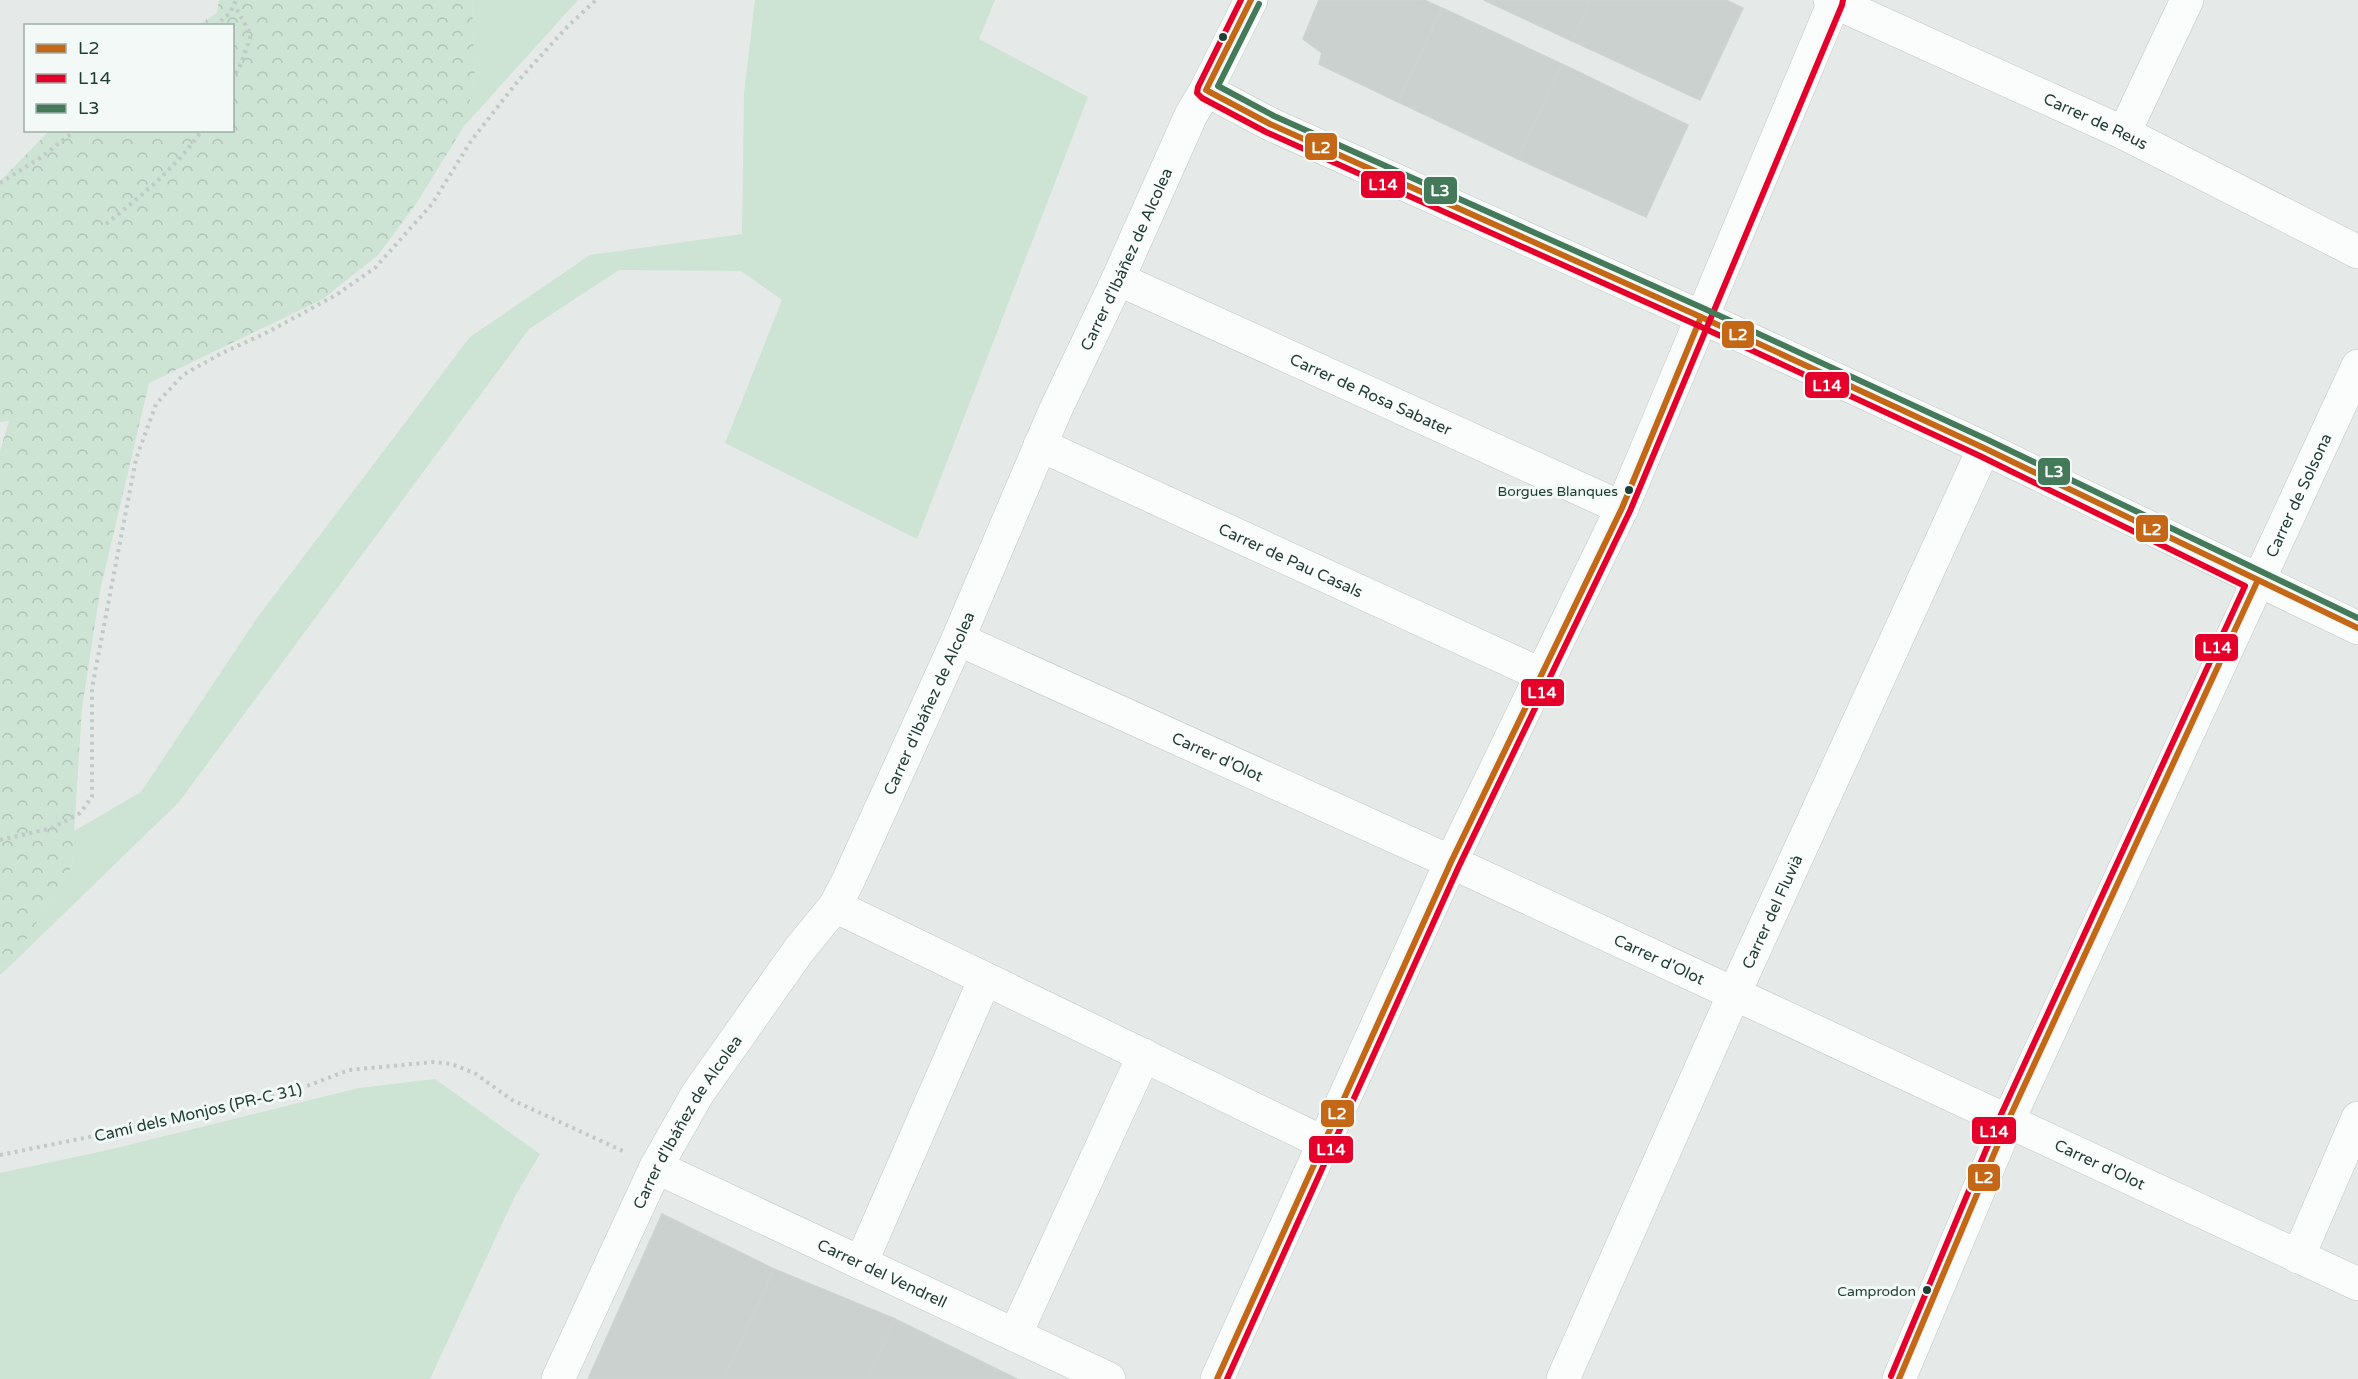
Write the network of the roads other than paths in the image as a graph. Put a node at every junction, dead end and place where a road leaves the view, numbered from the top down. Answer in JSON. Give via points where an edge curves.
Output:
{"nodes":[{"id":1,"x":1251,"y":0,"type":"edge"},
{"id":2,"x":2187,"y":0,"type":"edge"},
{"id":3,"x":1833,"y":1,"type":"edge"},
{"id":4,"x":1206,"y":90,"type":"junction"},
{"id":5,"x":2124,"y":133,"type":"junction"},
{"id":6,"x":2358,"y":252,"type":"edge"},
{"id":7,"x":1118,"y":279,"type":"junction"},
{"id":8,"x":1701,"y":316,"type":"junction"},
{"id":9,"x":2358,"y":366,"type":"edge"},
{"id":10,"x":1040,"y":445,"type":"junction"},
{"id":11,"x":1983,"y":448,"type":"junction"},
{"id":12,"x":1622,"y":507,"type":"junction"},
{"id":13,"x":2257,"y":582,"type":"junction"},
{"id":14,"x":2358,"y":628,"type":"edge"},
{"id":15,"x":958,"y":639,"type":"junction"},
{"id":16,"x":1540,"y":674,"type":"junction"},
{"id":17,"x":1451,"y":862,"type":"junction"},
{"id":18,"x":834,"y":906,"type":"junction"},
{"id":19,"x":985,"y":979,"type":"junction"},
{"id":20,"x":1734,"y":994,"type":"junction"},
{"id":21,"x":1143,"y":1055,"type":"junction"},
{"id":22,"x":2358,"y":1118,"type":"edge"},
{"id":23,"x":2007,"y":1123,"type":"junction"},
{"id":24,"x":1324,"y":1143,"type":"junction"},
{"id":25,"x":656,"y":1167,"type":"junction"},
{"id":26,"x":2298,"y":1257,"type":"junction"},
{"id":27,"x":861,"y":1263,"type":"junction"},
{"id":28,"x":2358,"y":1284,"type":"edge"},
{"id":29,"x":1015,"y":1335,"type":"junction"},
{"id":30,"x":558,"y":1379,"type":"edge"},
{"id":31,"x":1109,"y":1379,"type":"edge"},
{"id":32,"x":1217,"y":1379,"type":"edge"},
{"id":33,"x":1563,"y":1379,"type":"edge"},
{"id":34,"x":1899,"y":1379,"type":"edge"}],
"edges":[{"from":1,"to":4,"type":"street","name":"Carrer d'Ibáñez de Alcolea"},
{"from":2,"to":5,"type":"street"},
{"from":3,"to":5,"type":"street","name":"Carrer de Reus"},
{"from":3,"to":8,"type":"street"},
{"from":4,"to":7,"type":"street","name":"Carrer d'Ibáñez de Alcolea","via":[[1191,115]]},
{"from":4,"to":8,"type":"street","via":[[1270,123]]},
{"from":5,"to":6,"type":"street","name":"Carrer de Reus"},
{"from":7,"to":10,"type":"street","name":"Carrer d'Ibáñez de Alcolea"},
{"from":7,"to":12,"type":"street","name":"Carrer de Rosa Sabater"},
{"from":8,"to":11,"type":"street"},
{"from":8,"to":12,"type":"street"},
{"from":9,"to":13,"type":"street","name":"Carrer de Solsona"},
{"from":10,"to":15,"type":"street","name":"Carrer d'Ibáñez de Alcolea"},
{"from":10,"to":16,"type":"street","name":"Carrer de Pau Casals"},
{"from":11,"to":13,"type":"street"},
{"from":11,"to":20,"type":"street","name":"Carrer del Fluvià"},
{"from":12,"to":16,"type":"street"},
{"from":13,"to":14,"type":"street"},
{"from":13,"to":23,"type":"street","name":"Carrer de Solsona"},
{"from":15,"to":17,"type":"street","name":"Carrer d'Olot"},
{"from":15,"to":18,"type":"street","name":"Carrer d'Ibáñez de Alcolea"},
{"from":16,"to":17,"type":"street"},
{"from":17,"to":20,"type":"street","name":"Carrer d'Olot"},
{"from":17,"to":24,"type":"street"},
{"from":18,"to":19,"type":"street"},
{"from":18,"to":25,"type":"street","name":"Carrer d'Ibáñez de Alcolea","via":[[743,1027],[698,1093]]},
{"from":19,"to":21,"type":"street"},
{"from":19,"to":27,"type":"street"},
{"from":20,"to":23,"type":"street","name":"Carrer d'Olot"},
{"from":20,"to":33,"type":"street","name":"Carrer del Fluvià"},
{"from":21,"to":24,"type":"street"},
{"from":21,"to":29,"type":"street"},
{"from":22,"to":26,"type":"street"},
{"from":23,"to":26,"type":"street","name":"Carrer d'Olot"},
{"from":23,"to":34,"type":"street","name":"Carrer de Solsona"},
{"from":24,"to":32,"type":"street"},
{"from":25,"to":27,"type":"street","name":"Carrer del Vendrell"},
{"from":25,"to":30,"type":"street","name":"Carrer d'Ibáñez de Alcolea"},
{"from":26,"to":28,"type":"street","name":"Carrer d'Olot"},
{"from":27,"to":29,"type":"street","name":"Carrer del Vendrell"},
{"from":29,"to":31,"type":"street","name":"Carrer del Vendrell"}]}
